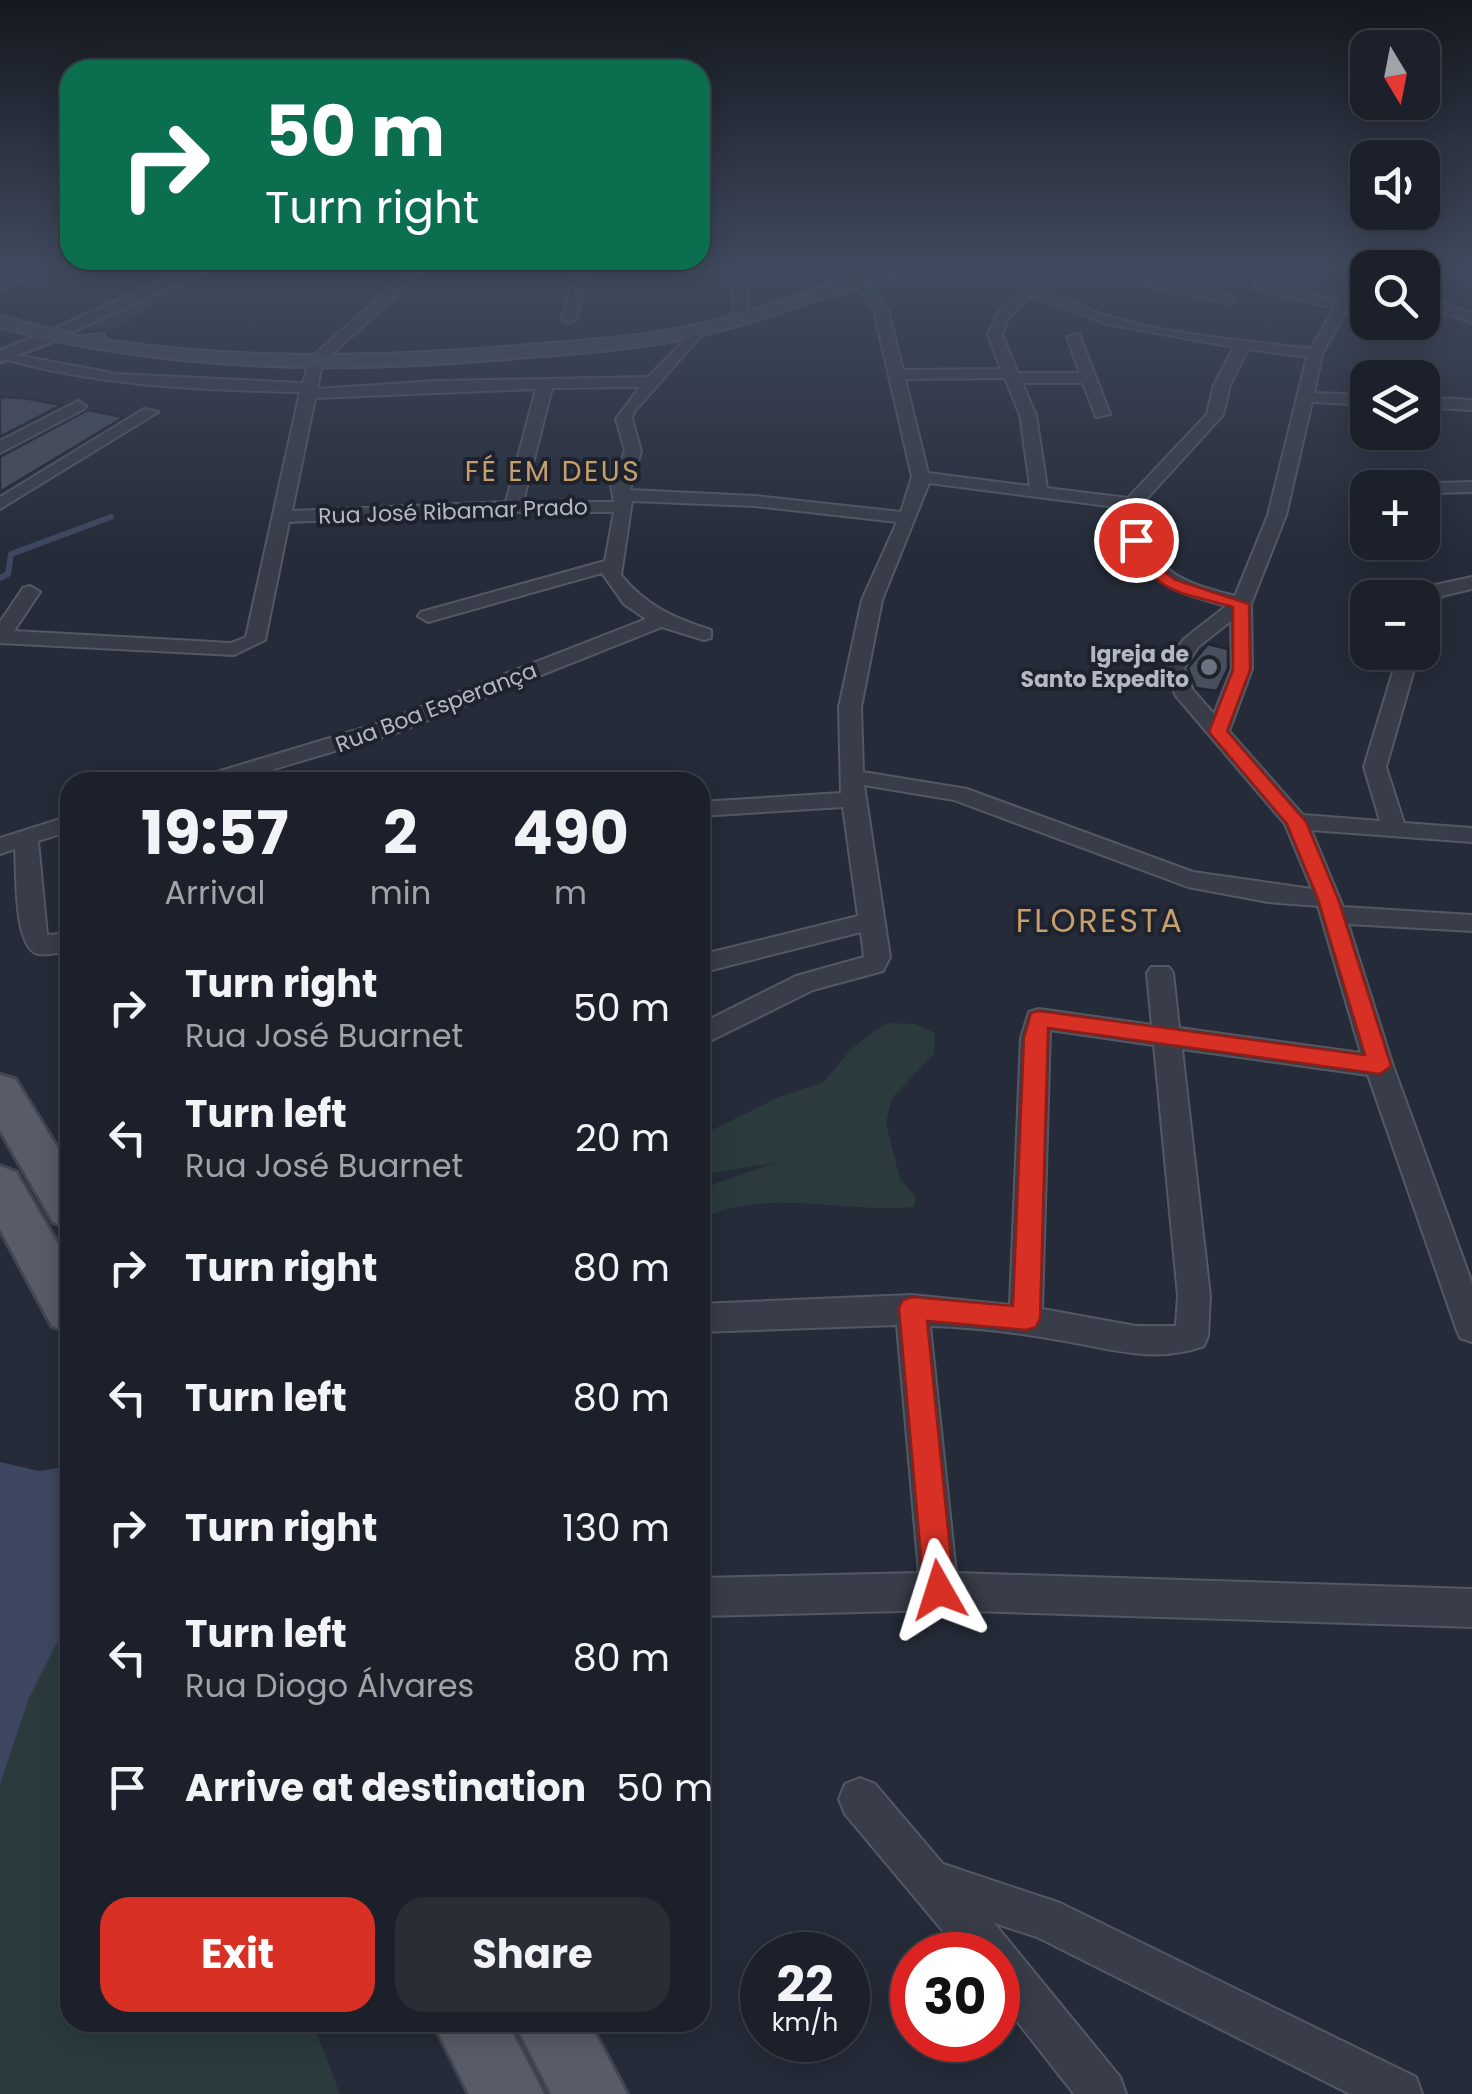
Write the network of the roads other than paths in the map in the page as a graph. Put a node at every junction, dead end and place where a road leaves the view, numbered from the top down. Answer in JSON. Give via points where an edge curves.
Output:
{"nodes":[{"id":1,"x":34,"y":364,"type":"edge"},
{"id":2,"x":315,"y":364,"type":"edge"},
{"id":3,"x":443,"y":364,"type":"edge"},
{"id":4,"x":667,"y":364,"type":"edge"},
{"id":5,"x":894,"y":364,"type":"edge"},
{"id":6,"x":1007,"y":364,"type":"edge"},
{"id":7,"x":1084,"y":364,"type":"edge"},
{"id":8,"x":1233,"y":364,"type":"edge"},
{"id":9,"x":1313,"y":364,"type":"edge"},
{"id":10,"x":896,"y":374,"type":"junction"},
{"id":11,"x":1012,"y":376,"type":"junction"},
{"id":12,"x":1090,"y":378,"type":"junction"},
{"id":13,"x":650,"y":382,"type":"junction"},
{"id":14,"x":544,"y":384,"type":"junction"},
{"id":15,"x":437,"y":386,"type":"junction"},
{"id":16,"x":308,"y":391,"type":"junction"},
{"id":17,"x":1305,"y":398,"type":"junction"},
{"id":18,"x":1350,"y":399,"type":"edge"},
{"id":19,"x":1440,"y":403,"type":"edge"},
{"id":20,"x":1472,"y":404,"type":"edge"},
{"id":21,"x":78,"y":406,"type":"dead end"},
{"id":22,"x":150,"y":412,"type":"dead end"},
{"id":23,"x":1102,"y":414,"type":"dead end"},
{"id":24,"x":0,"y":448,"type":"edge"},
{"id":25,"x":921,"y":478,"type":"junction"},
{"id":26,"x":1472,"y":487,"type":"edge"},
{"id":27,"x":1440,"y":488,"type":"edge"},
{"id":28,"x":1039,"y":490,"type":"junction"},
{"id":29,"x":624,"y":501,"type":"junction"},
{"id":30,"x":0,"y":504,"type":"edge"},
{"id":31,"x":1132,"y":504,"type":"junction"},
{"id":32,"x":513,"y":506,"type":"junction"},
{"id":33,"x":281,"y":517,"type":"junction"},
{"id":34,"x":906,"y":518,"type":"junction"},
{"id":35,"x":610,"y":565,"type":"junction"},
{"id":36,"x":1472,"y":583,"type":"edge"},
{"id":37,"x":1440,"y":589,"type":"edge"},
{"id":38,"x":30,"y":592,"type":"dead end"},
{"id":39,"x":1241,"y":604,"type":"junction"},
{"id":40,"x":428,"y":616,"type":"dead end"},
{"id":41,"x":661,"y":620,"type":"junction"},
{"id":42,"x":704,"y":634,"type":"dead end"},
{"id":43,"x":0,"y":636,"type":"edge"},
{"id":44,"x":1404,"y":670,"type":"edge"},
{"id":45,"x":1218,"y":732,"type":"junction"},
{"id":46,"x":241,"y":772,"type":"edge"},
{"id":47,"x":854,"y":788,"type":"junction"},
{"id":48,"x":710,"y":808,"type":"edge"},
{"id":49,"x":1296,"y":822,"type":"junction"},
{"id":50,"x":60,"y":826,"type":"edge"},
{"id":51,"x":1394,"y":828,"type":"junction"},
{"id":52,"x":1472,"y":835,"type":"edge"},
{"id":53,"x":26,"y":838,"type":"junction"},
{"id":54,"x":0,"y":846,"type":"edge"},
{"id":55,"x":1330,"y":907,"type":"junction"},
{"id":56,"x":872,"y":921,"type":"junction"},
{"id":57,"x":1472,"y":923,"type":"edge"},
{"id":58,"x":58,"y":944,"type":"edge"},
{"id":59,"x":710,"y":962,"type":"edge"},
{"id":60,"x":1160,"y":974,"type":"dead end"},
{"id":61,"x":710,"y":1031,"type":"edge"},
{"id":62,"x":1168,"y":1035,"type":"junction"},
{"id":63,"x":1380,"y":1066,"type":"junction"},
{"id":64,"x":0,"y":1090,"type":"edge"},
{"id":65,"x":0,"y":1185,"type":"edge"},
{"id":66,"x":60,"y":1192,"type":"edge"},
{"id":67,"x":60,"y":1293,"type":"edge"},
{"id":68,"x":912,"y":1308,"type":"junction"},
{"id":69,"x":710,"y":1317,"type":"edge"},
{"id":70,"x":1026,"y":1318,"type":"junction"},
{"id":71,"x":1472,"y":1328,"type":"edge"},
{"id":72,"x":939,"y":1590,"type":"junction"},
{"id":73,"x":710,"y":1597,"type":"edge"},
{"id":74,"x":1472,"y":1608,"type":"edge"},
{"id":75,"x":860,"y":1799,"type":"dead end"},
{"id":76,"x":934,"y":1882,"type":"junction"},
{"id":77,"x":974,"y":1932,"type":"edge"},
{"id":78,"x":1020,"y":1990,"type":"edge"},
{"id":79,"x":474,"y":2032,"type":"edge"},
{"id":80,"x":555,"y":2032,"type":"edge"},
{"id":81,"x":508,"y":2094,"type":"edge"},
{"id":82,"x":592,"y":2094,"type":"edge"},
{"id":83,"x":1103,"y":2094,"type":"edge"},
{"id":84,"x":1399,"y":2094,"type":"edge"}],
"edges":[{"from":1,"to":16,"type":"street","via":[[136,379]]},
{"from":2,"to":16,"type":"street"},
{"from":3,"to":15,"type":"street"},
{"from":4,"to":13,"type":"street"},
{"from":5,"to":10,"type":"street"},
{"from":6,"to":11,"type":"street"},
{"from":7,"to":12,"type":"street"},
{"from":8,"to":31,"type":"street","via":[[1215,415]]},
{"from":9,"to":17,"type":"street"},
{"from":10,"to":11,"type":"street"},
{"from":10,"to":25,"type":"street"},
{"from":11,"to":12,"type":"street"},
{"from":11,"to":28,"type":"street","via":[[1028,415]]},
{"from":12,"to":23,"type":"street"},
{"from":13,"to":14,"type":"street"},
{"from":13,"to":29,"type":"street","via":[[624,419],[633,451],[620,484]]},
{"from":14,"to":15,"type":"street"},
{"from":14,"to":32,"type":"street"},
{"from":15,"to":16,"type":"street"},
{"from":16,"to":33,"type":"street"},
{"from":17,"to":18,"type":"street"},
{"from":17,"to":39,"type":"street","via":[[1277,515]]},
{"from":19,"to":20,"type":"street"},
{"from":21,"to":24,"type":"street"},
{"from":22,"to":30,"type":"street"},
{"from":25,"to":28,"type":"street"},
{"from":25,"to":34,"type":"street"},
{"from":26,"to":27,"type":"street"},
{"from":28,"to":31,"type":"street"},
{"from":29,"to":32,"type":"street","name":"Rua José Ribamar Prado"},
{"from":29,"to":34,"type":"street","name":"Rua José Ribamar Prado","via":[[755,501]]},
{"from":29,"to":35,"type":"street"},
{"from":31,"to":39,"type":"street","via":[[1136,540],[1157,576]]},
{"from":32,"to":33,"type":"street","name":"Rua José Ribamar Prado"},
{"from":33,"to":43,"type":"street","via":[[256,637],[246,646]]},
{"from":34,"to":47,"type":"street","via":[[872,600],[850,707]]},
{"from":35,"to":40,"type":"street"},
{"from":35,"to":41,"type":"street","via":[[631,600]]},
{"from":36,"to":37,"type":"street"},
{"from":38,"to":43,"type":"street"},
{"from":39,"to":45,"type":"street","via":[[1242,670]]},
{"from":39,"to":45,"type":"street","via":[[1190,644],[1174,668],[1182,692]]},
{"from":41,"to":42,"type":"street"},
{"from":41,"to":46,"type":"street","name":"Rua Boa Esperança","via":[[388,728]]},
{"from":44,"to":51,"type":"street","via":[[1375,767]]},
{"from":45,"to":49,"type":"street"},
{"from":47,"to":48,"type":"street"},
{"from":47,"to":55,"type":"street","via":[[958,794],[1188,879]]},
{"from":47,"to":56,"type":"street"},
{"from":49,"to":51,"type":"street"},
{"from":49,"to":55,"type":"street"},
{"from":50,"to":53,"type":"street"},
{"from":51,"to":52,"type":"street"},
{"from":53,"to":54,"type":"street"},
{"from":53,"to":58,"type":"street","via":[[34,938]]},
{"from":55,"to":57,"type":"street"},
{"from":55,"to":63,"type":"street"},
{"from":56,"to":59,"type":"street"},
{"from":56,"to":61,"type":"street","via":[[874,965],[804,984]]},
{"from":60,"to":62,"type":"street"},
{"from":62,"to":63,"type":"street"},
{"from":62,"to":70,"type":"street","via":[[1038,1021]]},
{"from":62,"to":70,"type":"street","via":[[1194,1296],[1192,1336],[1150,1342]]},
{"from":63,"to":71,"type":"street"},
{"from":64,"to":66,"type":"main road"},
{"from":65,"to":67,"type":"main road"},
{"from":68,"to":69,"type":"street"},
{"from":68,"to":70,"type":"street"},
{"from":68,"to":72,"type":"street"},
{"from":72,"to":73,"type":"street"},
{"from":72,"to":74,"type":"street"},
{"from":75,"to":76,"type":"street"},
{"from":76,"to":77,"type":"street"},
{"from":76,"to":84,"type":"street","via":[[1045,1918]]},
{"from":78,"to":83,"type":"street"},
{"from":79,"to":81,"type":"main road"},
{"from":80,"to":82,"type":"main road"}]}
